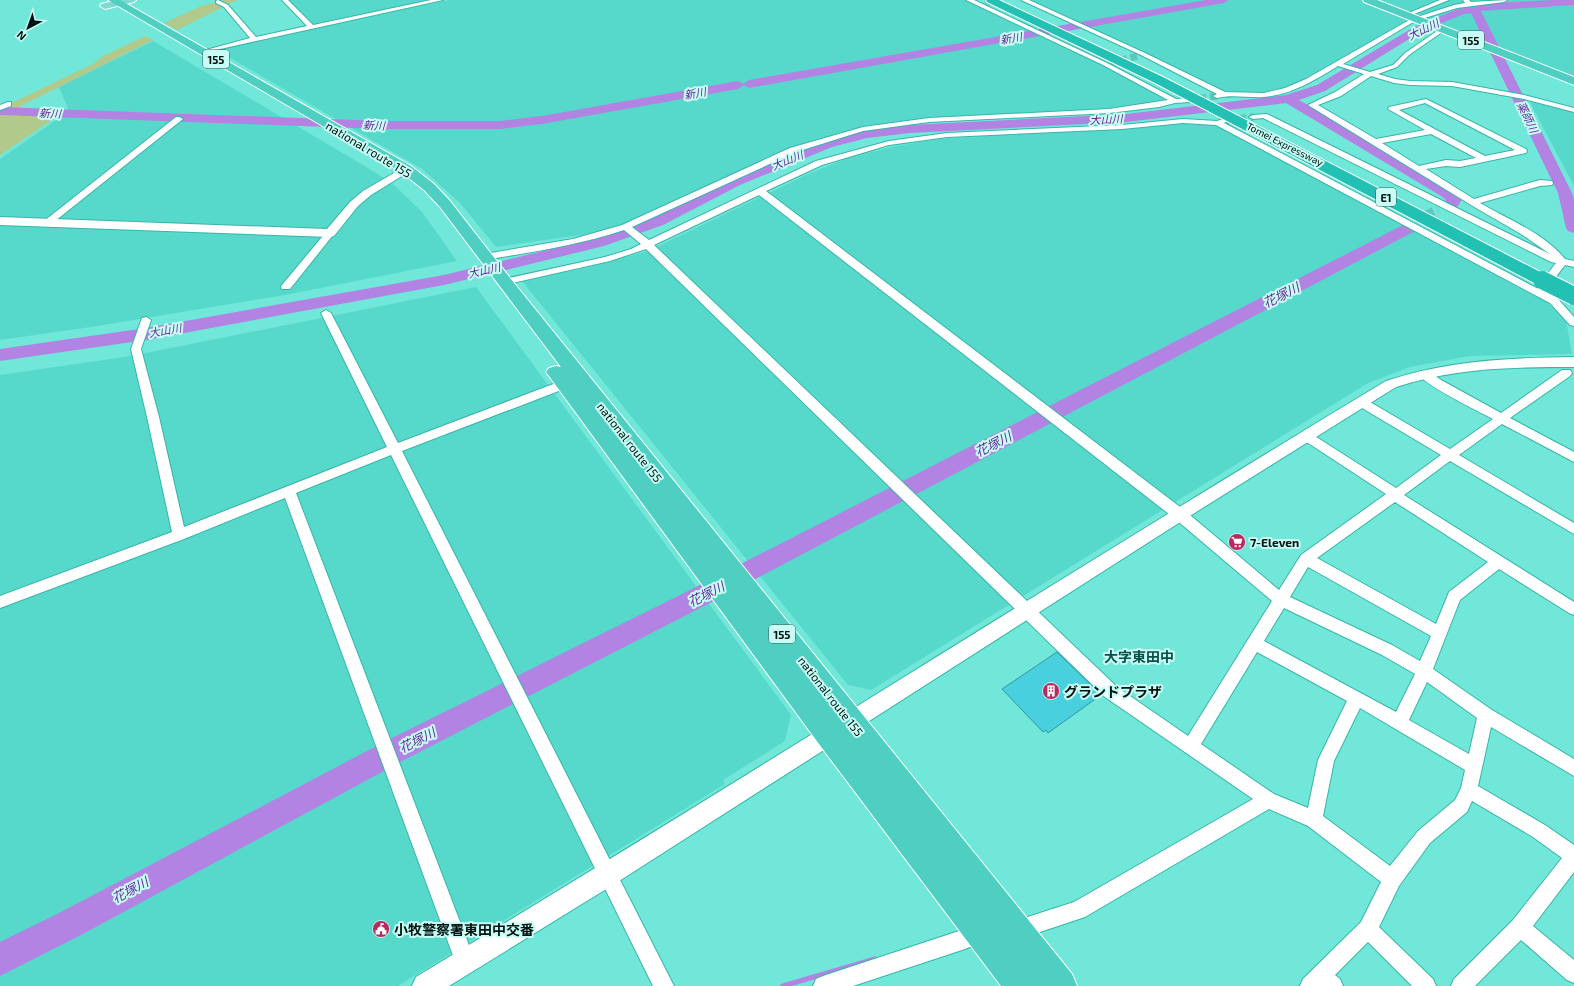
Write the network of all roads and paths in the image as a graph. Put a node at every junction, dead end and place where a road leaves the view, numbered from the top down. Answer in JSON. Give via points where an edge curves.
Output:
{"nodes":[{"id":1,"x":130,"y":0,"type":"edge"},
{"id":2,"x":223,"y":0,"type":"edge"},
{"id":3,"x":285,"y":0,"type":"edge"},
{"id":4,"x":440,"y":0,"type":"edge"},
{"id":5,"x":969,"y":0,"type":"edge"},
{"id":6,"x":1004,"y":0,"type":"edge"},
{"id":7,"x":1024,"y":0,"type":"edge"},
{"id":8,"x":1368,"y":0,"type":"edge"},
{"id":9,"x":1446,"y":0,"type":"edge"},
{"id":10,"x":1504,"y":0,"type":"edge"},
{"id":11,"x":108,"y":2,"type":"edge"},
{"id":12,"x":1467,"y":2,"type":"edge"},
{"id":13,"x":986,"y":3,"type":"edge"},
{"id":14,"x":1407,"y":15,"type":"junction"},
{"id":15,"x":1418,"y":19,"type":"junction"},
{"id":16,"x":312,"y":27,"type":"junction"},
{"id":17,"x":1061,"y":29,"type":"junction"},
{"id":18,"x":1443,"y":29,"type":"junction"},
{"id":19,"x":254,"y":39,"type":"junction"},
{"id":20,"x":204,"y":52,"type":"junction"},
{"id":21,"x":1341,"y":66,"type":"junction"},
{"id":22,"x":1369,"y":74,"type":"junction"},
{"id":23,"x":1574,"y":81,"type":"edge"},
{"id":24,"x":1209,"y":98,"type":"junction"},
{"id":25,"x":1175,"y":101,"type":"junction"},
{"id":26,"x":8,"y":104,"type":"dead end"},
{"id":27,"x":0,"y":108,"type":"edge"},
{"id":28,"x":1574,"y":110,"type":"edge"},
{"id":29,"x":1132,"y":117,"type":"junction"},
{"id":30,"x":1233,"y":118,"type":"junction"},
{"id":31,"x":179,"y":119,"type":"dead end"},
{"id":32,"x":315,"y":121,"type":"junction"},
{"id":33,"x":1433,"y":131,"type":"junction"},
{"id":34,"x":1375,"y":142,"type":"junction"},
{"id":35,"x":1484,"y":159,"type":"junction"},
{"id":36,"x":1420,"y":168,"type":"junction"},
{"id":37,"x":401,"y":172,"type":"junction"},
{"id":38,"x":1549,"y":183,"type":"dead end"},
{"id":39,"x":760,"y":191,"type":"junction"},
{"id":40,"x":414,"y":193,"type":"dead end"},
{"id":41,"x":1476,"y":204,"type":"junction"},
{"id":42,"x":1459,"y":212,"type":"junction"},
{"id":43,"x":0,"y":221,"type":"edge"},
{"id":44,"x":47,"y":223,"type":"junction"},
{"id":45,"x":626,"y":228,"type":"junction"},
{"id":46,"x":330,"y":233,"type":"junction"},
{"id":47,"x":646,"y":243,"type":"junction"},
{"id":48,"x":473,"y":256,"type":"junction"},
{"id":49,"x":1570,"y":263,"type":"edge"},
{"id":50,"x":1544,"y":276,"type":"junction"},
{"id":51,"x":496,"y":282,"type":"junction"},
{"id":52,"x":1574,"y":285,"type":"edge"},
{"id":53,"x":286,"y":287,"type":"dead end"},
{"id":54,"x":1574,"y":296,"type":"edge"},
{"id":55,"x":1554,"y":301,"type":"junction"},
{"id":56,"x":326,"y":313,"type":"dead end"},
{"id":57,"x":145,"y":322,"type":"dead end"},
{"id":58,"x":1574,"y":323,"type":"edge"},
{"id":59,"x":1570,"y":368,"type":"edge"},
{"id":60,"x":1424,"y":374,"type":"junction"},
{"id":61,"x":565,"y":384,"type":"junction"},
{"id":62,"x":1361,"y":402,"type":"junction"},
{"id":63,"x":1502,"y":418,"type":"junction"},
{"id":64,"x":1306,"y":436,"type":"junction"},
{"id":65,"x":395,"y":449,"type":"junction"},
{"id":66,"x":1450,"y":455,"type":"junction"},
{"id":67,"x":1574,"y":458,"type":"edge"},
{"id":68,"x":289,"y":491,"type":"junction"},
{"id":69,"x":1395,"y":494,"type":"junction"},
{"id":70,"x":1179,"y":514,"type":"junction"},
{"id":71,"x":1574,"y":529,"type":"edge"},
{"id":72,"x":179,"y":535,"type":"junction"},
{"id":73,"x":1306,"y":560,"type":"junction"},
{"id":74,"x":1499,"y":561,"type":"junction"},
{"id":75,"x":1280,"y":599,"type":"junction"},
{"id":76,"x":0,"y":602,"type":"edge"},
{"id":77,"x":1574,"y":609,"type":"edge"},
{"id":78,"x":1026,"y":610,"type":"junction"},
{"id":79,"x":1439,"y":633,"type":"junction"},
{"id":80,"x":1254,"y":643,"type":"junction"},
{"id":81,"x":1424,"y":671,"type":"junction"},
{"id":82,"x":1357,"y":698,"type":"junction"},
{"id":83,"x":1486,"y":715,"type":"junction"},
{"id":84,"x":851,"y":721,"type":"junction"},
{"id":85,"x":1400,"y":722,"type":"junction"},
{"id":86,"x":830,"y":735,"type":"junction"},
{"id":87,"x":1191,"y":746,"type":"junction"},
{"id":88,"x":1474,"y":766,"type":"junction"},
{"id":89,"x":1574,"y":768,"type":"edge"},
{"id":90,"x":1469,"y":790,"type":"junction"},
{"id":91,"x":1268,"y":800,"type":"junction"},
{"id":92,"x":1314,"y":820,"type":"junction"},
{"id":93,"x":1574,"y":856,"type":"edge"},
{"id":94,"x":608,"y":875,"type":"junction"},
{"id":95,"x":1392,"y":879,"type":"junction"},
{"id":96,"x":1520,"y":927,"type":"junction"},
{"id":97,"x":1368,"y":929,"type":"junction"},
{"id":98,"x":1015,"y":931,"type":"junction"},
{"id":99,"x":965,"y":940,"type":"dead end"},
{"id":100,"x":465,"y":961,"type":"junction"},
{"id":101,"x":1574,"y":973,"type":"edge"},
{"id":102,"x":1321,"y":982,"type":"edge"},
{"id":103,"x":425,"y":986,"type":"edge"},
{"id":104,"x":664,"y":986,"type":"edge"},
{"id":105,"x":823,"y":986,"type":"edge"},
{"id":106,"x":1022,"y":986,"type":"edge"},
{"id":107,"x":1060,"y":986,"type":"edge"},
{"id":108,"x":1426,"y":986,"type":"edge"},
{"id":109,"x":1461,"y":986,"type":"edge"}],
"edges":[{"from":1,"to":11,"type":"main road"},
{"from":2,"to":19,"type":"street","via":[[218,2],[226,6]]},
{"from":3,"to":16,"type":"street"},
{"from":4,"to":16,"type":"street"},
{"from":5,"to":13,"type":"street"},
{"from":6,"to":17,"type":"highway","name":"Tomei Expressway","number":"E1"},
{"from":7,"to":24,"type":"street","via":[[1140,55]]},
{"from":8,"to":14,"type":"highway","number":"155"},
{"from":9,"to":14,"type":"street"},
{"from":10,"to":12,"type":"street"},
{"from":11,"to":20,"type":"highway","name":"national route 155","number":"155"},
{"from":11,"to":32,"type":"highway","name":"national route 155","number":"155","via":[[294,114]]},
{"from":12,"to":15,"type":"street"},
{"from":13,"to":17,"type":"highway","name":"Tomei Expressway","number":"E1"},
{"from":13,"to":25,"type":"street"},
{"from":14,"to":15,"type":"highway","number":"155"},
{"from":15,"to":18,"type":"highway","number":"155"},
{"from":15,"to":21,"type":"street","via":[[1380,38]]},
{"from":16,"to":19,"type":"street"},
{"from":17,"to":24,"type":"highway","name":"Tomei Expressway","number":"E1"},
{"from":18,"to":22,"type":"street","via":[[1407,54],[1395,66]]},
{"from":18,"to":23,"type":"highway","number":"155"},
{"from":19,"to":20,"type":"street"},
{"from":20,"to":32,"type":"highway","name":"national route 155","number":"155"},
{"from":21,"to":22,"type":"street"},
{"from":21,"to":24,"type":"street","via":[[1287,90],[1264,95]]},
{"from":22,"to":28,"type":"street","via":[[1394,81],[1441,83],[1508,94]]},
{"from":22,"to":34,"type":"street","via":[[1338,94],[1312,105]]},
{"from":24,"to":25,"type":"street"},
{"from":24,"to":30,"type":"highway","name":"Tomei Expressway","number":"E1"},
{"from":25,"to":29,"type":"street"},
{"from":26,"to":27,"type":"street"},
{"from":29,"to":30,"type":"street","via":[[1183,121]]},
{"from":29,"to":39,"type":"street","via":[[913,139],[838,157]]},
{"from":29,"to":45,"type":"street","via":[[1074,113],[929,120],[863,130],[793,150]]},
{"from":30,"to":42,"type":"street","via":[[1264,116],[1439,206]]},
{"from":30,"to":50,"type":"highway","name":"Tomei Expressway","number":"E1"},
{"from":30,"to":55,"type":"street","via":[[1411,222]]},
{"from":31,"to":44,"type":"street"},
{"from":32,"to":37,"type":"highway","name":"national route 155","number":"155"},
{"from":32,"to":37,"type":"highway","name":"national route 155","number":"155","via":[[340,131]]},
{"from":33,"to":34,"type":"street"},
{"from":33,"to":35,"type":"street"},
{"from":33,"to":35,"type":"street","via":[[1392,109],[1426,101],[1522,151]]},
{"from":34,"to":36,"type":"street"},
{"from":35,"to":36,"type":"street"},
{"from":36,"to":41,"type":"street"},
{"from":37,"to":40,"type":"highway","name":"national route 155","number":"155"},
{"from":37,"to":46,"type":"street","via":[[362,196]]},
{"from":37,"to":48,"type":"highway","name":"national route 155","number":"155","via":[[429,187],[440,198]]},
{"from":38,"to":41,"type":"street","via":[[1540,183]]},
{"from":39,"to":47,"type":"street"},
{"from":39,"to":70,"type":"street"},
{"from":41,"to":42,"type":"street"},
{"from":41,"to":49,"type":"street"},
{"from":42,"to":49,"type":"street","via":[[1554,260]]},
{"from":43,"to":44,"type":"street"},
{"from":44,"to":46,"type":"street"},
{"from":45,"to":47,"type":"street"},
{"from":45,"to":48,"type":"street","via":[[573,242]]},
{"from":46,"to":53,"type":"street"},
{"from":47,"to":51,"type":"street","via":[[634,251],[607,259]]},
{"from":47,"to":78,"type":"street"},
{"from":48,"to":51,"type":"highway","name":"national route 155","number":"155"},
{"from":49,"to":55,"type":"street","via":[[1550,278],[1548,288]]},
{"from":50,"to":52,"type":"highway","name":"Tomei Expressway","number":"E1"},
{"from":50,"to":54,"type":"highway","name":"Tomei Expressway","number":"E1","bridge":true},
{"from":51,"to":61,"type":"highway","name":"national route 155","number":"155"},
{"from":51,"to":84,"type":"highway","name":"national route 155","number":"155"},
{"from":55,"to":58,"type":"street"},
{"from":56,"to":65,"type":"street"},
{"from":57,"to":72,"type":"street","via":[[136,349]]},
{"from":59,"to":60,"type":"street","via":[[1496,363]]},
{"from":59,"to":63,"type":"street"},
{"from":60,"to":62,"type":"street","via":[[1391,384]]},
{"from":60,"to":63,"type":"street"},
{"from":61,"to":65,"type":"street"},
{"from":61,"to":86,"type":"highway","name":"national route 155","number":"155"},
{"from":62,"to":64,"type":"street"},
{"from":62,"to":66,"type":"street"},
{"from":63,"to":66,"type":"street"},
{"from":63,"to":67,"type":"street"},
{"from":64,"to":69,"type":"street"},
{"from":64,"to":70,"type":"street"},
{"from":65,"to":68,"type":"street"},
{"from":65,"to":94,"type":"street"},
{"from":66,"to":69,"type":"street"},
{"from":66,"to":71,"type":"street"},
{"from":68,"to":72,"type":"street"},
{"from":68,"to":100,"type":"street"},
{"from":69,"to":73,"type":"street"},
{"from":69,"to":74,"type":"street"},
{"from":70,"to":75,"type":"street"},
{"from":70,"to":78,"type":"street"},
{"from":72,"to":76,"type":"street"},
{"from":73,"to":75,"type":"street"},
{"from":73,"to":79,"type":"street"},
{"from":74,"to":77,"type":"street"},
{"from":74,"to":79,"type":"street","via":[[1454,596]]},
{"from":75,"to":80,"type":"street"},
{"from":75,"to":81,"type":"street","via":[[1387,650]]},
{"from":78,"to":84,"type":"street"},
{"from":78,"to":87,"type":"street","via":[[1111,692]]},
{"from":79,"to":81,"type":"street"},
{"from":80,"to":82,"type":"street"},
{"from":80,"to":87,"type":"street"},
{"from":81,"to":83,"type":"street"},
{"from":81,"to":85,"type":"street"},
{"from":82,"to":85,"type":"street"},
{"from":82,"to":92,"type":"street","via":[[1326,760]]},
{"from":83,"to":88,"type":"street"},
{"from":83,"to":89,"type":"street"},
{"from":84,"to":86,"type":"street"},
{"from":84,"to":98,"type":"highway","name":"national route 155","number":"155"},
{"from":85,"to":88,"type":"street"},
{"from":86,"to":94,"type":"street"},
{"from":86,"to":106,"type":"highway","name":"national route 155","number":"155"},
{"from":87,"to":91,"type":"street"},
{"from":88,"to":90,"type":"street"},
{"from":90,"to":93,"type":"street","via":[[1539,831]]},
{"from":90,"to":95,"type":"street","via":[[1461,806],[1424,837]]},
{"from":91,"to":92,"type":"street"},
{"from":91,"to":98,"type":"street","via":[[1078,910]]},
{"from":92,"to":95,"type":"street"},
{"from":93,"to":96,"type":"street"},
{"from":94,"to":100,"type":"street"},
{"from":94,"to":104,"type":"street"},
{"from":95,"to":97,"type":"street"},
{"from":96,"to":101,"type":"street"},
{"from":96,"to":109,"type":"street"},
{"from":97,"to":102,"type":"street"},
{"from":97,"to":108,"type":"street"},
{"from":98,"to":107,"type":"highway","name":"national route 155","number":"155"},
{"from":99,"to":105,"type":"street"},
{"from":100,"to":103,"type":"street"}]}
